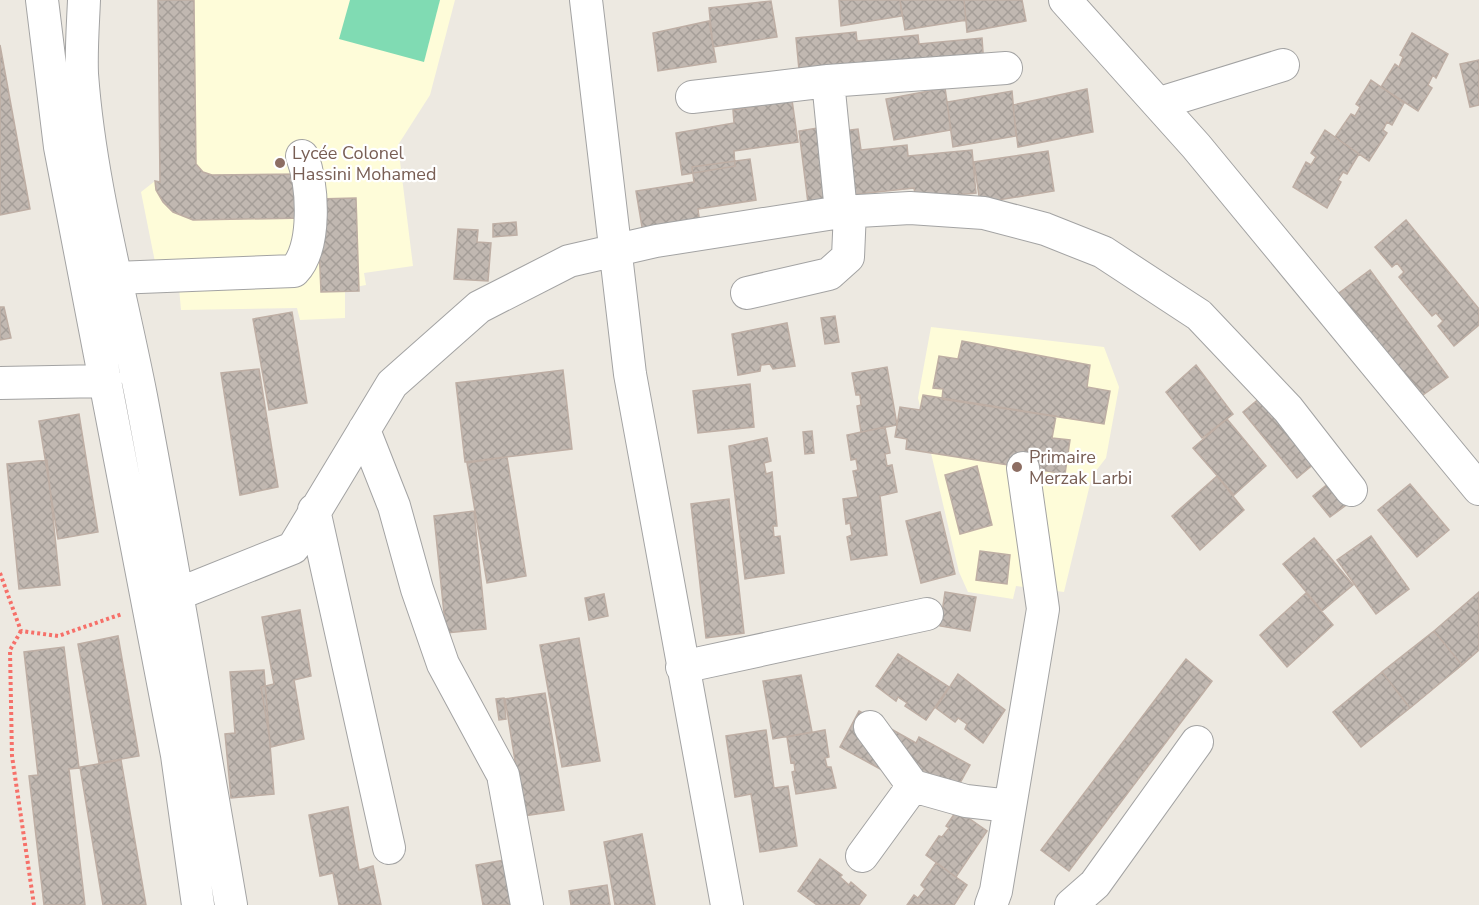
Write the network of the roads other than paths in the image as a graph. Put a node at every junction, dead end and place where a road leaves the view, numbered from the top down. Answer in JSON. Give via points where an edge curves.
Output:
{"nodes":[{"id":1,"x":42,"y":0,"type":"edge"},
{"id":2,"x":84,"y":0,"type":"edge"},
{"id":3,"x":586,"y":0,"type":"edge"},
{"id":4,"x":1065,"y":0,"type":"edge"},
{"id":5,"x":1283,"y":65,"type":"dead end"},
{"id":6,"x":1006,"y":68,"type":"dead end"},
{"id":7,"x":828,"y":81,"type":"junction"},
{"id":8,"x":692,"y":97,"type":"dead end"},
{"id":9,"x":1160,"y":103,"type":"junction"},
{"id":10,"x":302,"y":156,"type":"dead end"},
{"id":11,"x":846,"y":211,"type":"junction"},
{"id":12,"x":614,"y":251,"type":"junction"},
{"id":13,"x":114,"y":278,"type":"junction"},
{"id":14,"x":747,"y":293,"type":"dead end"},
{"id":15,"x":106,"y":381,"type":"junction"},
{"id":16,"x":0,"y":383,"type":"edge"},
{"id":17,"x":364,"y":430,"type":"junction"},
{"id":18,"x":1023,"y":468,"type":"dead end"},
{"id":19,"x":1479,"y":489,"type":"edge"},
{"id":20,"x":1351,"y":490,"type":"dead end"},
{"id":21,"x":314,"y":510,"type":"junction"},
{"id":22,"x":164,"y":597,"type":"junction"},
{"id":23,"x":927,"y":614,"type":"dead end"},
{"id":24,"x":682,"y":667,"type":"junction"},
{"id":25,"x":870,"y":727,"type":"dead end"},
{"id":26,"x":1197,"y":742,"type":"dead end"},
{"id":27,"x":913,"y":786,"type":"junction"},
{"id":28,"x":1010,"y":806,"type":"junction"},
{"id":29,"x":389,"y":848,"type":"dead end"},
{"id":30,"x":862,"y":856,"type":"dead end"},
{"id":31,"x":198,"y":905,"type":"edge"},
{"id":32,"x":231,"y":905,"type":"edge"},
{"id":33,"x":527,"y":905,"type":"edge"},
{"id":34,"x":727,"y":905,"type":"edge"},
{"id":35,"x":991,"y":905,"type":"edge"},
{"id":36,"x":1071,"y":905,"type":"edge"}],
"edges":[{"from":1,"to":15,"type":"street","via":[[60,147]]},
{"from":2,"to":13,"type":"street","via":[[82,73]]},
{"from":3,"to":12,"type":"street"},
{"from":4,"to":9,"type":"street"},
{"from":5,"to":9,"type":"street"},
{"from":6,"to":7,"type":"street"},
{"from":7,"to":8,"type":"street"},
{"from":7,"to":11,"type":"street"},
{"from":9,"to":19,"type":"street"},
{"from":10,"to":13,"type":"street","via":[[309,173],[309,241],[306,255],[294,271]]},
{"from":11,"to":12,"type":"street"},
{"from":11,"to":14,"type":"street","via":[[848,258],[829,274]]},
{"from":11,"to":20,"type":"street","via":[[910,208],[984,213],[1045,229],[1103,252],[1199,315],[1288,409]]},
{"from":12,"to":17,"type":"street","via":[[569,261],[479,307],[392,384]]},
{"from":12,"to":24,"type":"street","via":[[630,374]]},
{"from":13,"to":22,"type":"street","via":[[136,374]]},
{"from":15,"to":16,"type":"street"},
{"from":15,"to":22,"type":"street"},
{"from":17,"to":21,"type":"street"},
{"from":17,"to":33,"type":"street","via":[[394,507],[443,664],[503,775]]},
{"from":18,"to":28,"type":"street","via":[[1043,609]]},
{"from":21,"to":22,"type":"street","via":[[293,548]]},
{"from":21,"to":29,"type":"street"},
{"from":22,"to":31,"type":"street","via":[[177,755]]},
{"from":22,"to":32,"type":"street"},
{"from":23,"to":24,"type":"street"},
{"from":24,"to":34,"type":"street"},
{"from":25,"to":27,"type":"street"},
{"from":26,"to":36,"type":"street","via":[[1095,884]]},
{"from":27,"to":28,"type":"street","via":[[966,801]]},
{"from":27,"to":30,"type":"street"},
{"from":28,"to":35,"type":"street"}]}
